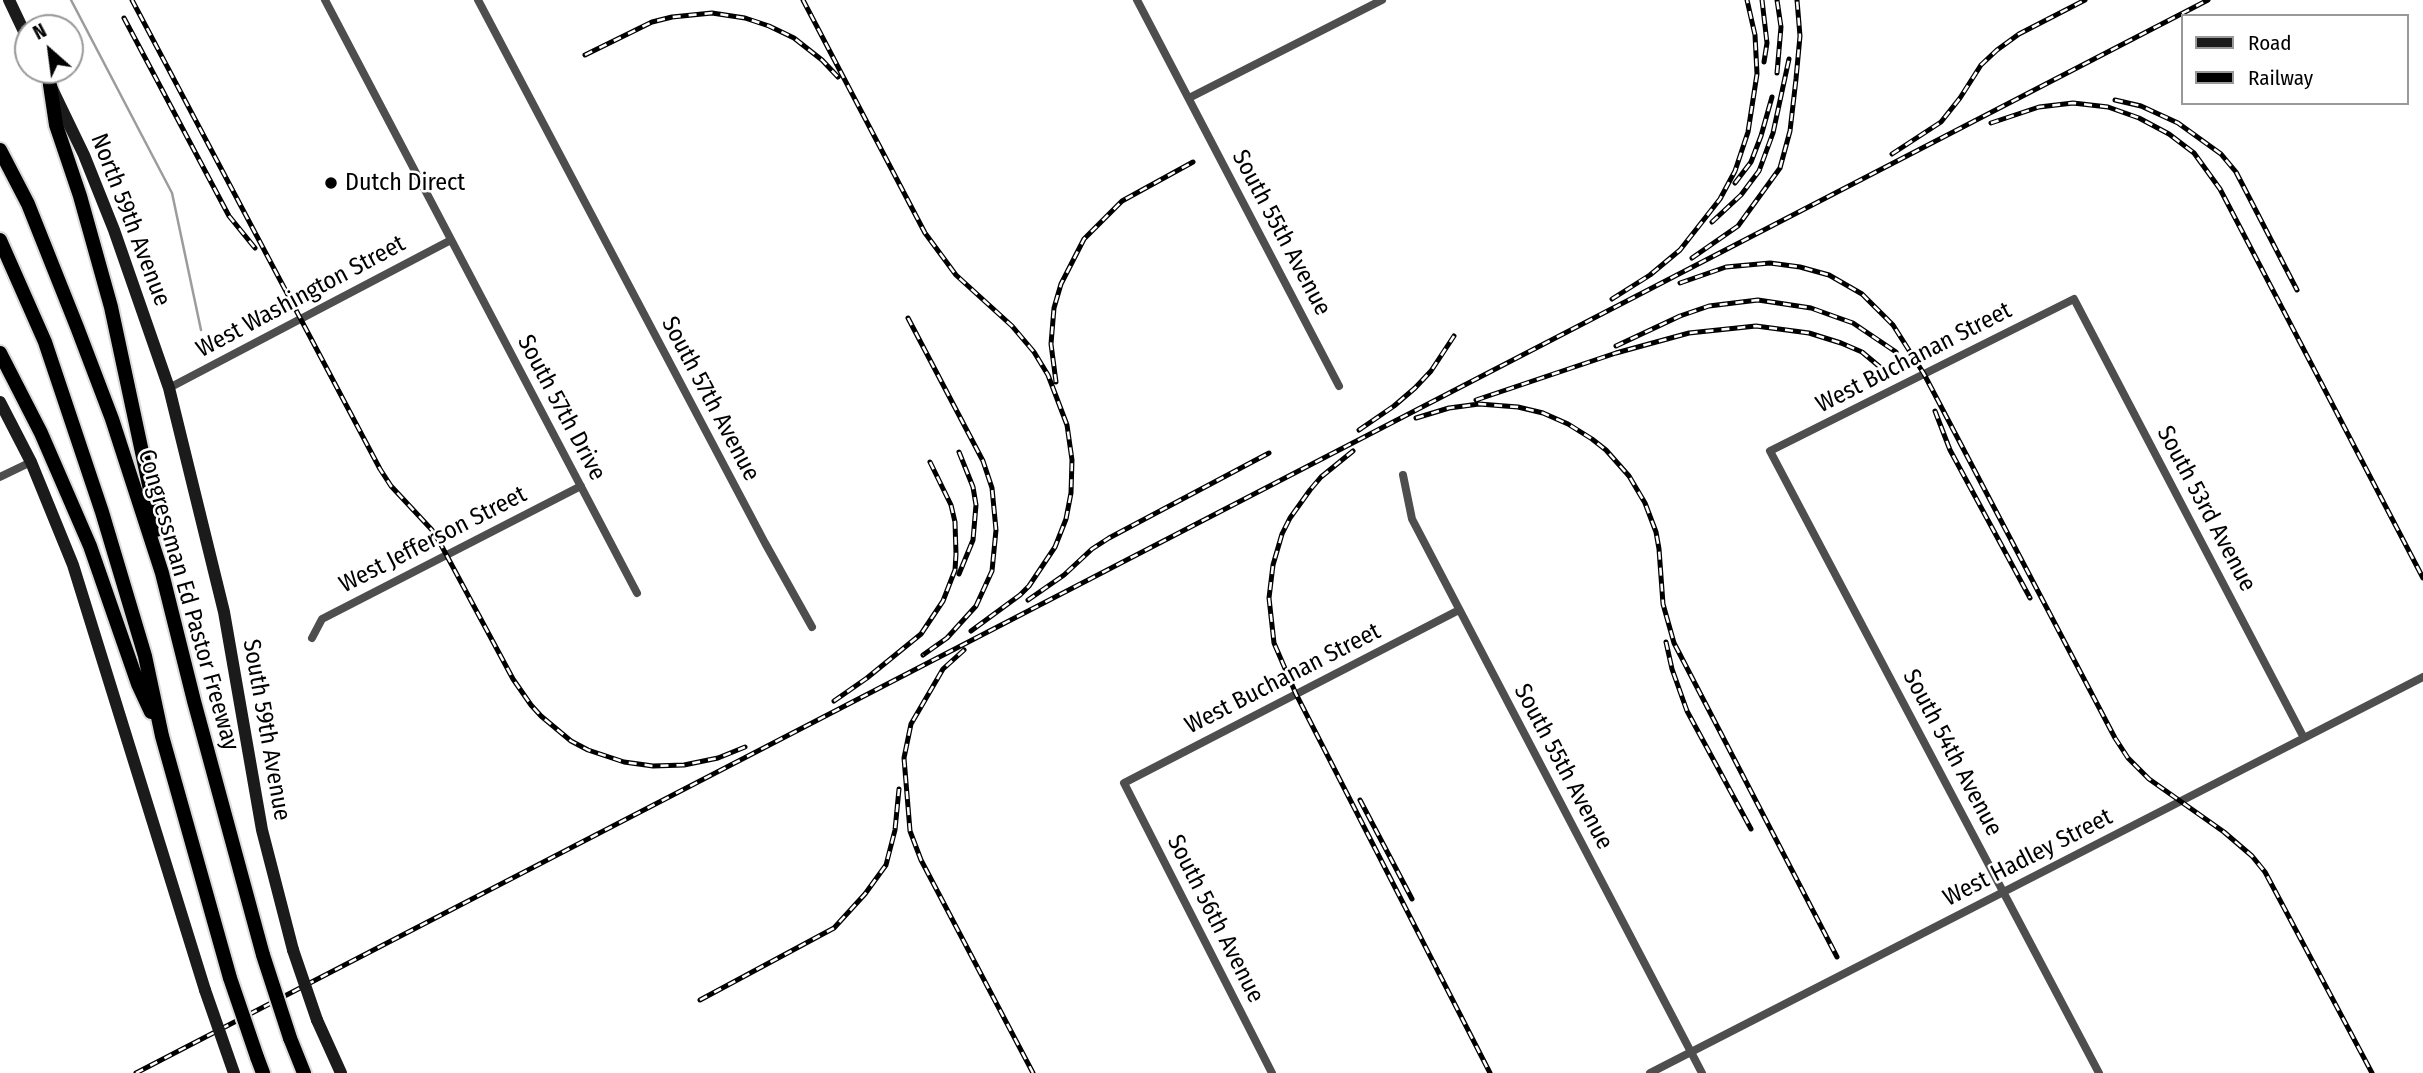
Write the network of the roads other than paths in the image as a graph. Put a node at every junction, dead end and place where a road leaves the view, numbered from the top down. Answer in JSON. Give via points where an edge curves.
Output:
{"nodes":[{"id":1,"x":325,"y":0,"type":"edge"},
{"id":2,"x":478,"y":0,"type":"edge"},
{"id":3,"x":1137,"y":0,"type":"edge"},
{"id":4,"x":1382,"y":0,"type":"edge"},
{"id":5,"x":50,"y":85,"type":"joint"},
{"id":6,"x":1189,"y":98,"type":"junction"},
{"id":7,"x":0,"y":150,"type":"edge"},
{"id":8,"x":0,"y":240,"type":"edge"},
{"id":9,"x":451,"y":240,"type":"junction"},
{"id":10,"x":2074,"y":299,"type":"joint"},
{"id":11,"x":0,"y":354,"type":"edge"},
{"id":12,"x":1339,"y":386,"type":"dead end"},
{"id":13,"x":169,"y":388,"type":"junction"},
{"id":14,"x":0,"y":402,"type":"edge"},
{"id":15,"x":1770,"y":451,"type":"joint"},
{"id":16,"x":31,"y":461,"type":"junction"},
{"id":17,"x":1403,"y":475,"type":"dead end"},
{"id":18,"x":0,"y":477,"type":"edge"},
{"id":19,"x":581,"y":486,"type":"junction"},
{"id":20,"x":162,"y":573,"type":"junction"},
{"id":21,"x":637,"y":593,"type":"dead end"},
{"id":22,"x":1459,"y":610,"type":"junction"},
{"id":23,"x":812,"y":627,"type":"dead end"},
{"id":24,"x":312,"y":638,"type":"dead end"},
{"id":25,"x":2423,"y":677,"type":"edge"},
{"id":26,"x":162,"y":736,"type":"junction"},
{"id":27,"x":2304,"y":737,"type":"junction"},
{"id":28,"x":1124,"y":783,"type":"joint"},
{"id":29,"x":2004,"y":891,"type":"junction"},
{"id":30,"x":1691,"y":1053,"type":"junction"},
{"id":31,"x":234,"y":1073,"type":"edge"},
{"id":32,"x":263,"y":1073,"type":"edge"},
{"id":33,"x":304,"y":1073,"type":"edge"},
{"id":34,"x":341,"y":1073,"type":"edge"},
{"id":35,"x":1272,"y":1073,"type":"edge"},
{"id":36,"x":1650,"y":1073,"type":"edge"},
{"id":37,"x":1702,"y":1073,"type":"edge"},
{"id":38,"x":2099,"y":1073,"type":"edge"}],
"edges":[{"from":1,"to":9,"type":"street","name":"South 57th Drive"},
{"from":2,"to":23,"type":"street","name":"South 57th Avenue"},
{"from":3,"to":6,"type":"street","name":"South 55th Avenue"},
{"from":4,"to":6,"type":"street"},
{"from":5,"to":13,"type":"main road","name":"North 59th Avenue","via":[[114,230]]},
{"from":5,"to":20,"type":"highway","via":[[56,125],[111,307],[149,485]]},
{"from":6,"to":12,"type":"street","name":"South 55th Avenue"},
{"from":7,"to":20,"type":"highway","name":"Congressman Ed Pastor Freeway","via":[[28,204],[77,327]]},
{"from":8,"to":26,"type":"highway","via":[[45,342],[78,436],[145,656]]},
{"from":9,"to":13,"type":"street","name":"West Washington Street"},
{"from":9,"to":19,"type":"street","name":"South 57th Drive"},
{"from":10,"to":15,"type":"street","name":"West Buchanan Street"},
{"from":10,"to":27,"type":"street","name":"South 53rd Avenue"},
{"from":11,"to":26,"type":"highway","via":[[41,433],[90,546],[138,684]]},
{"from":13,"to":34,"type":"main road","name":"South 59th Avenue","bridge":true,"via":[[224,612],[262,830],[293,950]]},
{"from":14,"to":16,"type":"main road"},
{"from":15,"to":29,"type":"street","name":"South 54th Avenue"},
{"from":16,"to":18,"type":"street"},
{"from":16,"to":31,"type":"main road","bridge":true,"via":[[98,638]]},
{"from":17,"to":22,"type":"street","name":"South 55th Avenue","via":[[1412,519]]},
{"from":19,"to":21,"type":"street","name":"South 57th Drive"},
{"from":19,"to":24,"type":"street","name":"West Jefferson Street","via":[[322,620]]},
{"from":20,"to":33,"type":"highway","name":"Congressman Ed Pastor Freeway","bridge":true,"via":[[263,956]]},
{"from":22,"to":28,"type":"street","name":"West Buchanan Street"},
{"from":22,"to":30,"type":"street","name":"South 55th Avenue"},
{"from":25,"to":27,"type":"street","name":"West Hadley Street"},
{"from":26,"to":32,"type":"highway","bridge":true,"via":[[230,978]]},
{"from":27,"to":29,"type":"street","name":"West Hadley Street"},
{"from":28,"to":35,"type":"street","name":"South 56th Avenue"},
{"from":29,"to":30,"type":"street","name":"West Hadley Street"},
{"from":29,"to":38,"type":"street","name":"South 54th Avenue"},
{"from":30,"to":36,"type":"street","name":"West Hadley Street"},
{"from":30,"to":37,"type":"street","name":"South 55th Avenue"}]}
